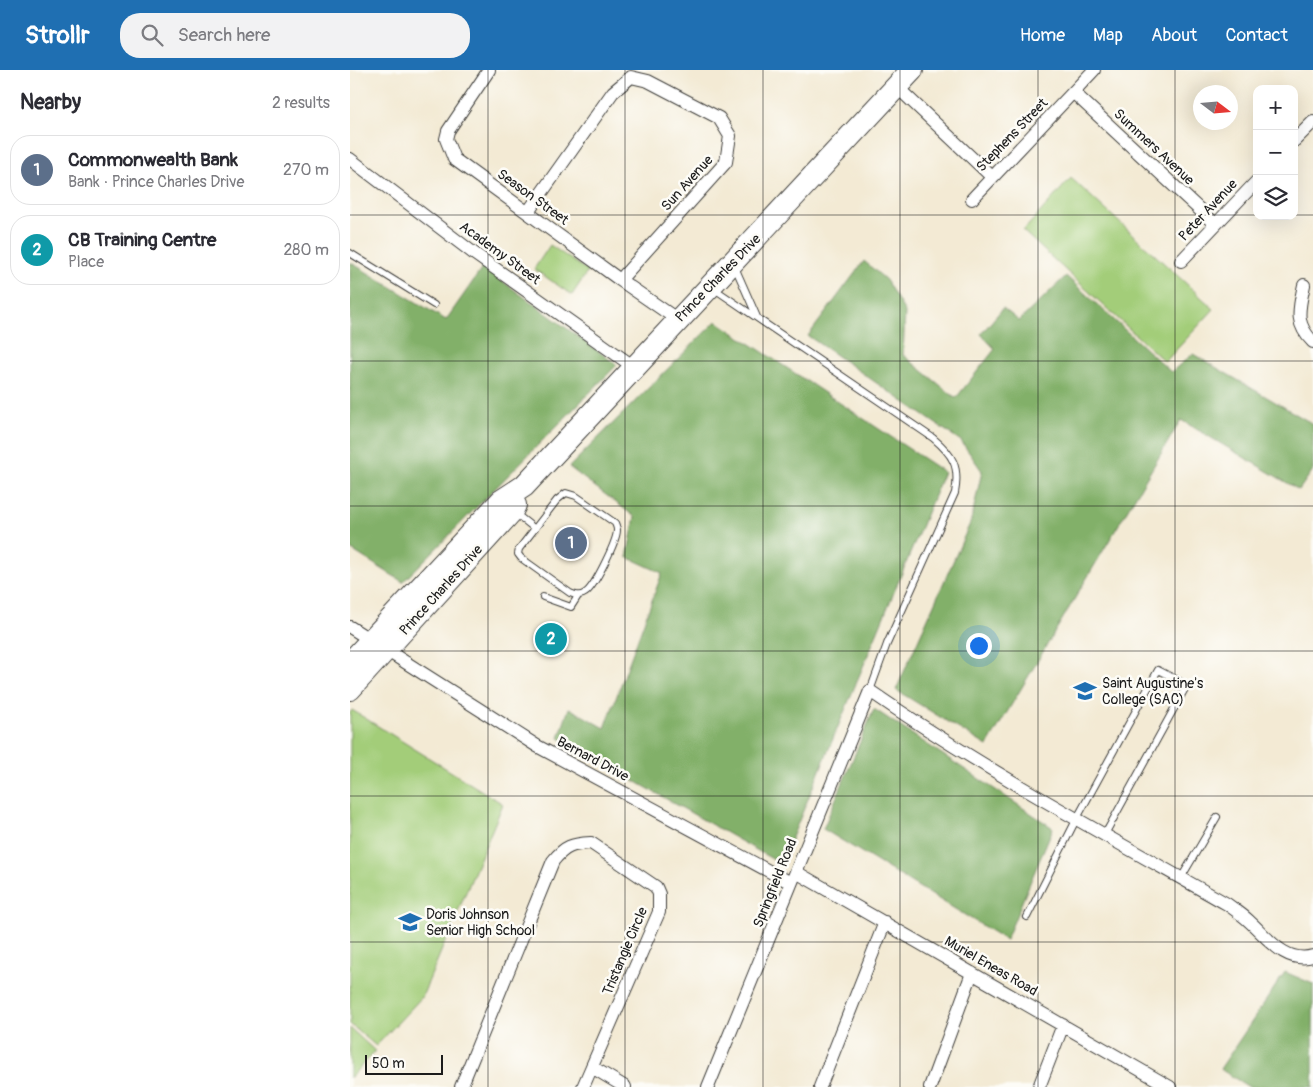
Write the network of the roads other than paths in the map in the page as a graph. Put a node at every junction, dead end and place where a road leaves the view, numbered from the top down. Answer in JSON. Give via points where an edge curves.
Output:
{"nodes":[{"id":1,"x":489,"y":70,"type":"edge"},
{"id":2,"x":912,"y":70,"type":"edge"},
{"id":3,"x":1094,"y":70,"type":"edge"},
{"id":4,"x":897,"y":87,"type":"junction"},
{"id":5,"x":1073,"y":92,"type":"junction"},
{"id":6,"x":1313,"y":122,"type":"edge"},
{"id":7,"x":1298,"y":137,"type":"edge"},
{"id":8,"x":350,"y":159,"type":"edge"},
{"id":9,"x":992,"y":177,"type":"junction"},
{"id":10,"x":1253,"y":184,"type":"edge"},
{"id":11,"x":972,"y":199,"type":"dead end"},
{"id":12,"x":528,"y":212,"type":"junction"},
{"id":13,"x":1215,"y":224,"type":"junction"},
{"id":14,"x":350,"y":253,"type":"edge"},
{"id":15,"x":1181,"y":260,"type":"dead end"},
{"id":16,"x":733,"y":263,"type":"junction"},
{"id":17,"x":620,"y":280,"type":"junction"},
{"id":18,"x":1304,"y":285,"type":"dead end"},
{"id":19,"x":711,"y":287,"type":"junction"},
{"id":20,"x":434,"y":304,"type":"dead end"},
{"id":21,"x":758,"y":318,"type":"junction"},
{"id":22,"x":678,"y":320,"type":"junction"},
{"id":23,"x":1313,"y":342,"type":"edge"},
{"id":24,"x":634,"y":367,"type":"junction"},
{"id":25,"x":507,"y":506,"type":"junction"},
{"id":26,"x":535,"y":529,"type":"junction"},
{"id":27,"x":578,"y":596,"type":"junction"},
{"id":28,"x":542,"y":597,"type":"dead end"},
{"id":29,"x":350,"y":627,"type":"edge"},
{"id":30,"x":379,"y":645,"type":"junction"},
{"id":31,"x":350,"y":663,"type":"edge"},
{"id":32,"x":350,"y":689,"type":"edge"},
{"id":33,"x":870,"y":691,"type":"junction"},
{"id":34,"x":1217,"y":817,"type":"dead end"},
{"id":35,"x":1076,"y":820,"type":"junction"},
{"id":36,"x":1104,"y":836,"type":"junction"},
{"id":37,"x":794,"y":877,"type":"junction"},
{"id":38,"x":1180,"y":878,"type":"junction"},
{"id":39,"x":1027,"y":917,"type":"dead end"},
{"id":40,"x":885,"y":922,"type":"junction"},
{"id":41,"x":1313,"y":956,"type":"edge"},
{"id":42,"x":972,"y":973,"type":"junction"},
{"id":43,"x":1063,"y":1025,"type":"junction"},
{"id":44,"x":592,"y":1067,"type":"junction"},
{"id":45,"x":1148,"y":1081,"type":"edge"},
{"id":46,"x":461,"y":1087,"type":"edge"},
{"id":47,"x":583,"y":1087,"type":"edge"},
{"id":48,"x":625,"y":1087,"type":"edge"},
{"id":49,"x":708,"y":1087,"type":"edge"},
{"id":50,"x":820,"y":1087,"type":"edge"},
{"id":51,"x":930,"y":1087,"type":"edge"},
{"id":52,"x":1039,"y":1087,"type":"edge"},
{"id":53,"x":1170,"y":1087,"type":"edge"}],
"edges":[{"from":1,"to":12,"type":"street","name":"Season Street","via":[[448,131],[446,139],[454,159]]},
{"from":2,"to":4,"type":"highway","name":"Prince Charles Drive"},
{"from":3,"to":5,"type":"street","name":"Stephens Street"},
{"from":4,"to":9,"type":"street"},
{"from":4,"to":16,"type":"highway","name":"Prince Charles Drive"},
{"from":5,"to":9,"type":"street","name":"Stephens Street"},
{"from":5,"to":13,"type":"street","name":"Summers Avenue"},
{"from":6,"to":7,"type":"street"},
{"from":8,"to":24,"type":"street","name":"Academy Street","via":[[472,252]]},
{"from":9,"to":11,"type":"street","name":"Stephens Street"},
{"from":10,"to":13,"type":"street","name":"Peter Avenue"},
{"from":12,"to":17,"type":"street","name":"Season Street"},
{"from":12,"to":17,"type":"street","name":"Sun Avenue","via":[[613,92],[631,77],[648,81],[719,118],[730,136],[726,162]]},
{"from":13,"to":15,"type":"street","name":"Peter Avenue"},
{"from":14,"to":20,"type":"lane"},
{"from":16,"to":19,"type":"highway","name":"Prince Charles Drive"},
{"from":16,"to":21,"type":"lane"},
{"from":17,"to":22,"type":"street","name":"Season Street"},
{"from":18,"to":23,"type":"street","via":[[1299,317],[1304,332]]},
{"from":19,"to":21,"type":"lane"},
{"from":19,"to":22,"type":"highway","name":"Prince Charles Drive"},
{"from":21,"to":33,"type":"lane","via":[[933,438],[951,456],[956,467],[958,480],[952,500],[887,644]]},
{"from":22,"to":24,"type":"highway","name":"Prince Charles Drive"},
{"from":24,"to":25,"type":"highway","name":"Prince Charles Drive"},
{"from":25,"to":26,"type":"lane"},
{"from":25,"to":30,"type":"highway","name":"Prince Charles Drive"},
{"from":26,"to":27,"type":"lane","via":[[519,549],[519,556]]},
{"from":26,"to":27,"type":"lane","via":[[557,500],[566,494],[576,496],[615,523],[615,540],[591,588]]},
{"from":27,"to":28,"type":"lane","via":[[571,607]]},
{"from":29,"to":30,"type":"street","name":"Bernard Drive"},
{"from":30,"to":31,"type":"highway","name":"Prince Charles Drive"},
{"from":30,"to":32,"type":"highway","name":"Prince Charles Drive"},
{"from":30,"to":37,"type":"street","name":"Bernard Drive","via":[[537,746]]},
{"from":33,"to":35,"type":"street"},
{"from":33,"to":37,"type":"street","name":"Springfield Road"},
{"from":34,"to":38,"type":"lane"},
{"from":35,"to":36,"type":"street"},
{"from":35,"to":36,"type":"lane","via":[[1158,670],[1186,685]]},
{"from":35,"to":39,"type":"lane"},
{"from":36,"to":38,"type":"street"},
{"from":37,"to":40,"type":"street","name":"Muriel Eneas Road"},
{"from":37,"to":49,"type":"street","name":"Springfield Road"},
{"from":38,"to":41,"type":"street","via":[[1228,904],[1278,949],[1292,956]]},
{"from":40,"to":42,"type":"street","name":"Muriel Eneas Road"},
{"from":40,"to":50,"type":"street"},
{"from":42,"to":43,"type":"street","name":"Muriel Eneas Road"},
{"from":42,"to":51,"type":"street"},
{"from":43,"to":45,"type":"street","name":"Muriel Eneas Road"},
{"from":43,"to":52,"type":"street"},
{"from":44,"to":46,"type":"street","name":"Tristangie Circle","via":[[659,912],[660,903],[656,887],[591,843],[570,846],[560,851],[553,861]]},
{"from":44,"to":47,"type":"street","name":"Tristangie Circle"},
{"from":44,"to":48,"type":"street"},
{"from":45,"to":53,"type":"street","name":"Muriel Eneas Road"}]}
